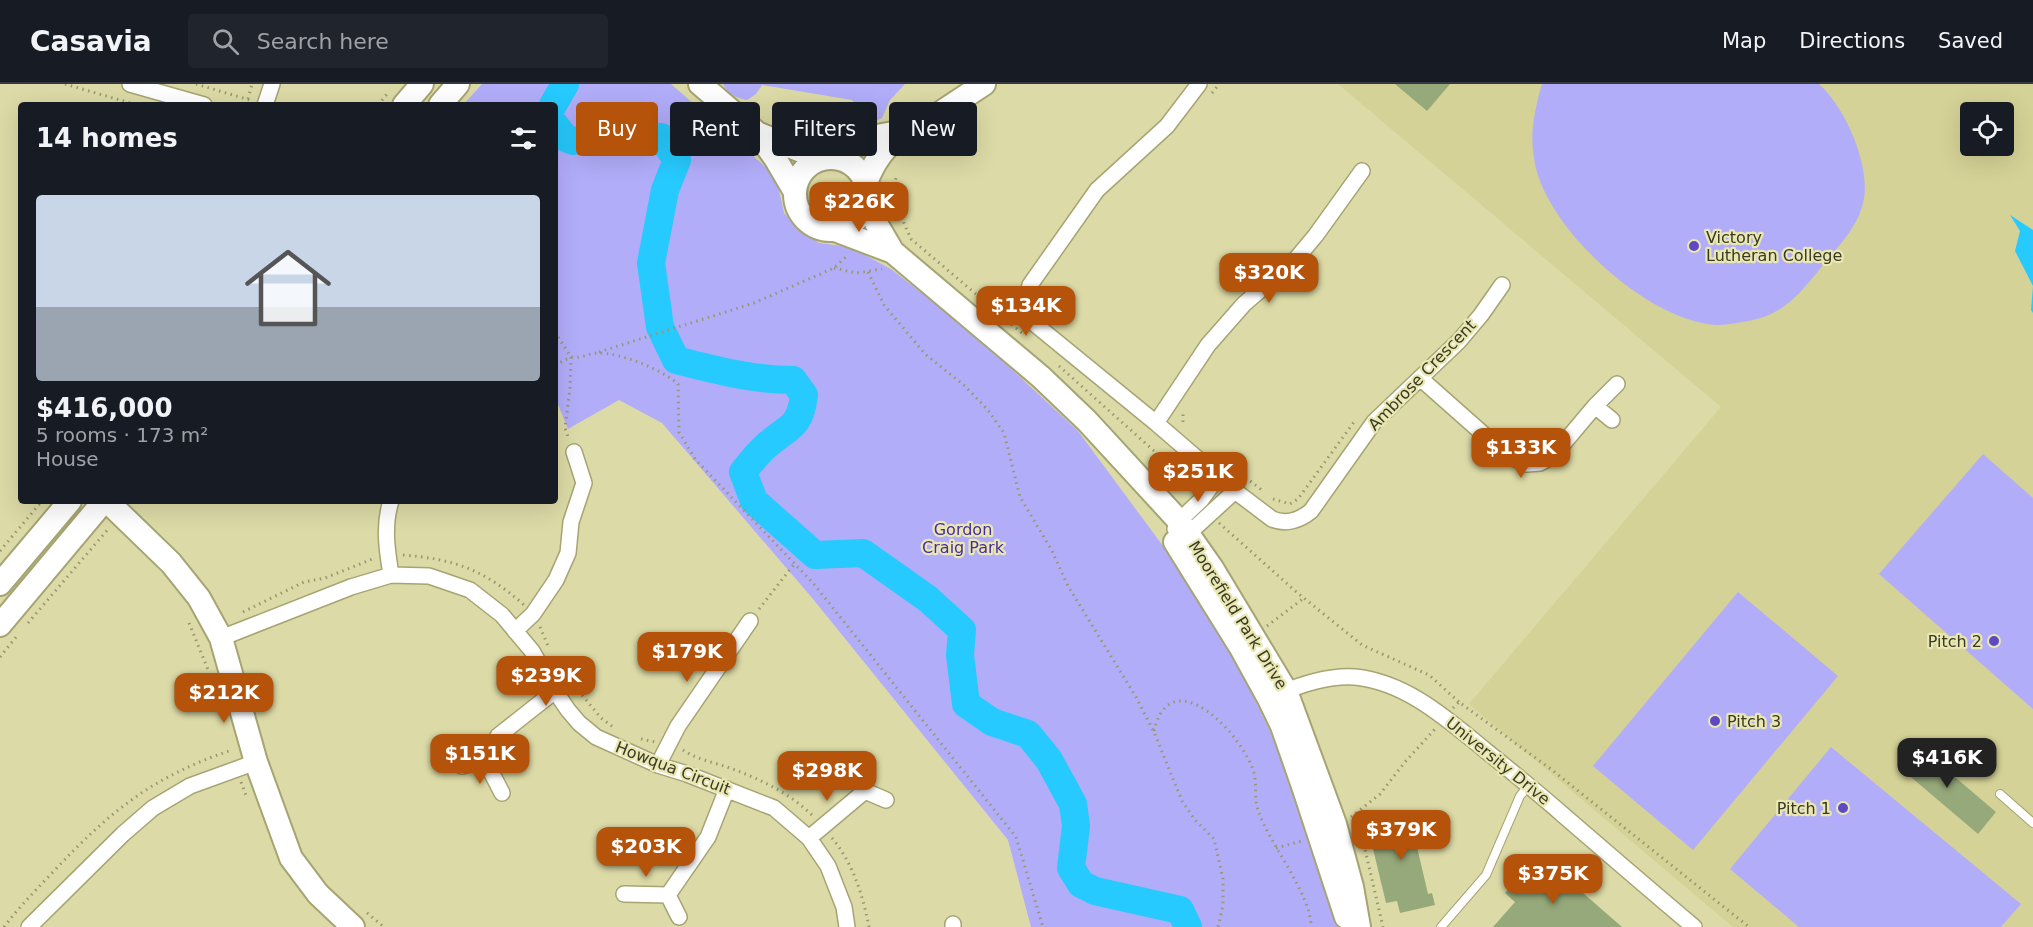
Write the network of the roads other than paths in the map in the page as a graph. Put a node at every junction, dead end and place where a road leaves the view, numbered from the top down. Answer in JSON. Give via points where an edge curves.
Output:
{"nodes":[{"id":1,"x":130,"y":84,"type":"edge"},
{"id":2,"x":272,"y":84,"type":"edge"},
{"id":3,"x":422,"y":84,"type":"edge"},
{"id":4,"x":458,"y":84,"type":"edge"},
{"id":5,"x":700,"y":84,"type":"edge"},
{"id":6,"x":984,"y":84,"type":"edge"},
{"id":7,"x":1199,"y":84,"type":"edge"},
{"id":8,"x":193,"y":102,"type":"edge"},
{"id":9,"x":261,"y":102,"type":"edge"},
{"id":10,"x":407,"y":102,"type":"edge"},
{"id":11,"x":443,"y":102,"type":"edge"},
{"id":12,"x":721,"y":102,"type":"edge"},
{"id":13,"x":957,"y":102,"type":"edge"},
{"id":14,"x":889,"y":133,"type":"edge"},
{"id":15,"x":760,"y":134,"type":"edge"},
{"id":16,"x":760,"y":138,"type":"edge"},
{"id":17,"x":889,"y":143,"type":"edge"},
{"id":18,"x":825,"y":158,"type":"junction"},
{"id":19,"x":1362,"y":171,"type":"dead end"},
{"id":20,"x":867,"y":189,"type":"junction"},
{"id":21,"x":795,"y":192,"type":"junction"},
{"id":22,"x":835,"y":230,"type":"junction"},
{"id":23,"x":893,"y":252,"type":"junction"},
{"id":24,"x":1502,"y":285,"type":"dead end"},
{"id":25,"x":1420,"y":378,"type":"junction"},
{"id":26,"x":1617,"y":384,"type":"dead end"},
{"id":27,"x":1595,"y":406,"type":"junction"},
{"id":28,"x":1612,"y":420,"type":"dead end"},
{"id":29,"x":1161,"y":428,"type":"junction"},
{"id":30,"x":574,"y":453,"type":"road end"},
{"id":31,"x":1218,"y":477,"type":"junction"},
{"id":32,"x":1235,"y":491,"type":"junction"},
{"id":33,"x":67,"y":504,"type":"edge"},
{"id":34,"x":390,"y":504,"type":"edge"},
{"id":35,"x":111,"y":505,"type":"edge"},
{"id":36,"x":1179,"y":531,"type":"junction"},
{"id":37,"x":391,"y":575,"type":"junction"},
{"id":38,"x":0,"y":584,"type":"edge"},
{"id":39,"x":750,"y":621,"type":"road end"},
{"id":40,"x":0,"y":625,"type":"edge"},
{"id":41,"x":515,"y":631,"type":"junction"},
{"id":42,"x":221,"y":638,"type":"junction"},
{"id":43,"x":555,"y":691,"type":"junction"},
{"id":44,"x":1278,"y":695,"type":"junction"},
{"id":45,"x":485,"y":760,"type":"junction"},
{"id":46,"x":256,"y":762,"type":"junction"},
{"id":47,"x":658,"y":765,"type":"junction"},
{"id":48,"x":462,"y":766,"type":"dead end"},
{"id":49,"x":859,"y":769,"type":"dead end"},
{"id":50,"x":1529,"y":785,"type":"junction"},
{"id":51,"x":727,"y":789,"type":"junction"},
{"id":52,"x":865,"y":791,"type":"junction"},
{"id":53,"x":502,"y":793,"type":"dead end"},
{"id":54,"x":2000,"y":794,"type":"dead end"},
{"id":55,"x":886,"y":800,"type":"dead end"},
{"id":56,"x":2033,"y":823,"type":"edge"},
{"id":57,"x":1326,"y":828,"type":"junction"},
{"id":58,"x":809,"y":838,"type":"junction"},
{"id":59,"x":624,"y":894,"type":"dead end"},
{"id":60,"x":668,"y":895,"type":"junction"},
{"id":61,"x":679,"y":917,"type":"dead end"},
{"id":62,"x":28,"y":927,"type":"edge"},
{"id":63,"x":353,"y":927,"type":"edge"},
{"id":64,"x":847,"y":927,"type":"edge"},
{"id":65,"x":1349,"y":927,"type":"edge"},
{"id":66,"x":1359,"y":927,"type":"edge"},
{"id":67,"x":1441,"y":927,"type":"edge"},
{"id":68,"x":1694,"y":927,"type":"edge"}],
"edges":[{"from":1,"to":8,"type":"street"},
{"from":2,"to":9,"type":"street"},
{"from":3,"to":10,"type":"main road"},
{"from":4,"to":11,"type":"main road"},
{"from":5,"to":12,"type":"main road"},
{"from":6,"to":13,"type":"main road"},
{"from":7,"to":29,"type":"street","name":"Ambrose Crescent","via":[[1167,126],[1097,190],[1030,285],[1026,303],[1036,325]]},
{"from":14,"to":18,"type":"main road"},
{"from":15,"to":18,"type":"main road"},
{"from":16,"to":21,"type":"main road"},
{"from":17,"to":20,"type":"main road","via":[[871,171]]},
{"from":18,"to":20,"type":"main road","via":[[848,162],[862,175]]},
{"from":18,"to":21,"type":"main road","via":[[802,171]]},
{"from":19,"to":29,"type":"street","via":[[1296,259],[1244,304],[1215,336]]},
{"from":20,"to":22,"type":"main road","via":[[865,208],[858,219]]},
{"from":20,"to":23,"type":"main road","via":[[876,223]]},
{"from":21,"to":22,"type":"main road","via":[[795,202],[806,220],[814,227]]},
{"from":22,"to":23,"type":"main road"},
{"from":23,"to":36,"type":"main road","name":"Moorefield Park Drive","via":[[1041,377],[1123,460],[1134,483]]},
{"from":24,"to":25,"type":"street","name":"Ambrose Crescent","via":[[1459,341]]},
{"from":25,"to":27,"type":"street","via":[[1508,456],[1527,464],[1553,456]]},
{"from":25,"to":32,"type":"street","name":"Ambrose Crescent","via":[[1374,422],[1305,516],[1278,522]]},
{"from":26,"to":27,"type":"street"},
{"from":27,"to":28,"type":"street"},
{"from":29,"to":31,"type":"street","name":"Ambrose Crescent"},
{"from":30,"to":41,"type":"street","via":[[584,483],[571,522],[568,553],[556,580],[533,614]]},
{"from":31,"to":32,"type":"street","name":"Ambrose Crescent"},
{"from":31,"to":36,"type":"street"},
{"from":32,"to":36,"type":"street","via":[[1211,514]]},
{"from":33,"to":38,"type":"main road"},
{"from":34,"to":37,"type":"street","via":[[386,529],[396,556]]},
{"from":35,"to":40,"type":"main road"},
{"from":35,"to":42,"type":"main road","via":[[171,563],[198,598]]},
{"from":36,"to":44,"type":"main road","name":"Moorefield Park Drive","via":[[1191,565]]},
{"from":36,"to":44,"type":"main road","name":"Moorefield Park Drive","via":[[1212,568],[1253,635]]},
{"from":37,"to":41,"type":"street","name":"Howqua Circuit","via":[[429,576],[470,590],[502,615]]},
{"from":37,"to":42,"type":"street","name":"Howqua Circuit"},
{"from":39,"to":47,"type":"street","via":[[702,690]]},
{"from":41,"to":43,"type":"street","name":"Howqua Circuit","via":[[532,651]]},
{"from":42,"to":46,"type":"main road"},
{"from":43,"to":45,"type":"street","via":[[498,736]]},
{"from":43,"to":47,"type":"street","name":"Howqua Circuit","via":[[579,723],[596,737]]},
{"from":44,"to":50,"type":"street","name":"University Drive","via":[[1341,677],[1390,687],[1446,717]]},
{"from":44,"to":57,"type":"main road","name":"Moorefield Park Drive","via":[[1282,726]]},
{"from":45,"to":48,"type":"street"},
{"from":45,"to":53,"type":"street"},
{"from":46,"to":62,"type":"street","via":[[190,786],[153,808]]},
{"from":46,"to":63,"type":"main road","via":[[291,858],[318,894]]},
{"from":47,"to":51,"type":"street","name":"Howqua Circuit"},
{"from":49,"to":52,"type":"street"},
{"from":50,"to":67,"type":"lane","via":[[1520,796],[1486,875]]},
{"from":50,"to":68,"type":"street","name":"University Drive"},
{"from":51,"to":58,"type":"street","name":"Howqua Circuit","via":[[774,808]]},
{"from":51,"to":60,"type":"street","via":[[708,837]]},
{"from":52,"to":55,"type":"street"},
{"from":52,"to":58,"type":"street"},
{"from":54,"to":56,"type":"lane"},
{"from":57,"to":65,"type":"main road","name":"Moorefield Park Drive"},
{"from":57,"to":66,"type":"main road","name":"Moorefield Park Drive","via":[[1352,887]]},
{"from":58,"to":64,"type":"street","name":"Howqua Circuit","via":[[828,866],[844,907]]},
{"from":59,"to":60,"type":"street"},
{"from":60,"to":61,"type":"street"}]}
